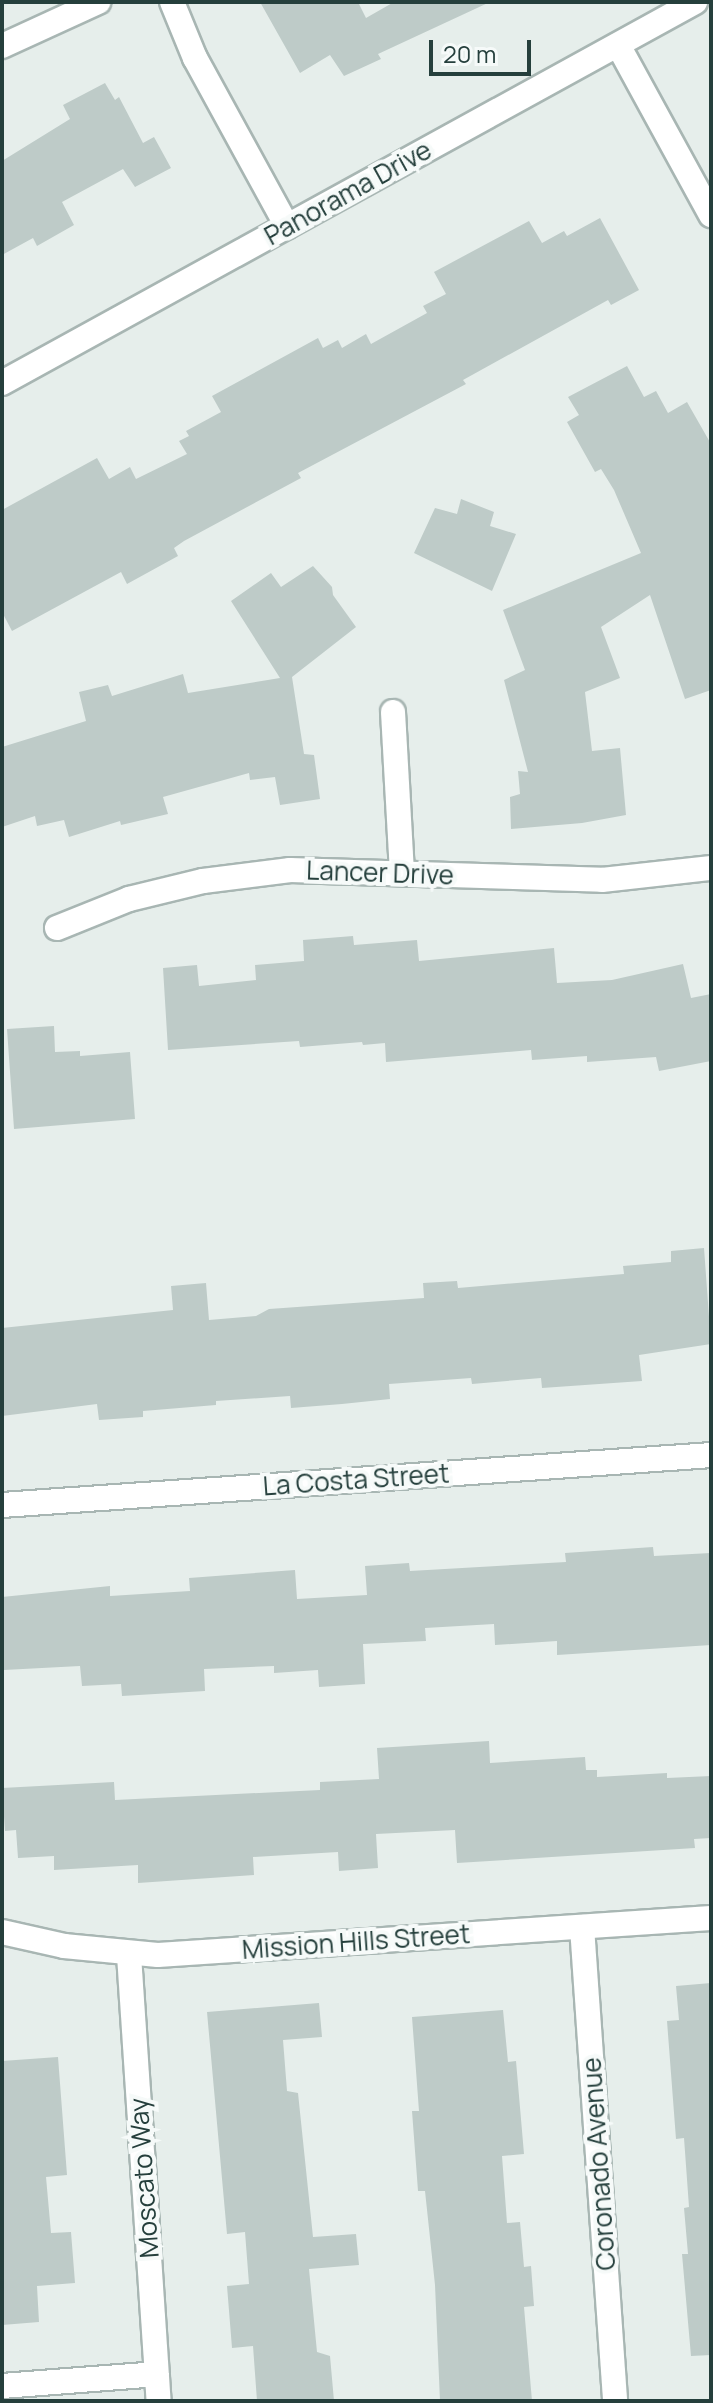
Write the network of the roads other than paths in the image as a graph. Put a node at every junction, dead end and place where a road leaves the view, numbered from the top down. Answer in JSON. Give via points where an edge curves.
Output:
{"nodes":[{"id":1,"x":98,"y":2,"type":"edge"},
{"id":2,"x":172,"y":2,"type":"edge"},
{"id":3,"x":695,"y":2,"type":"edge"},
{"id":4,"x":618,"y":45,"type":"junction"},
{"id":5,"x":2,"y":46,"type":"edge"},
{"id":6,"x":711,"y":215,"type":"edge"},
{"id":7,"x":287,"y":226,"type":"junction"},
{"id":8,"x":2,"y":383,"type":"edge"},
{"id":9,"x":393,"y":712,"type":"dead end"},
{"id":10,"x":711,"y":868,"type":"edge"},
{"id":11,"x":402,"y":873,"type":"junction"},
{"id":12,"x":57,"y":928,"type":"dead end"},
{"id":13,"x":711,"y":1455,"type":"edge"},
{"id":14,"x":2,"y":1505,"type":"edge"},
{"id":15,"x":711,"y":1918,"type":"edge"},
{"id":16,"x":582,"y":1927,"type":"junction"},
{"id":17,"x":2,"y":1932,"type":"edge"},
{"id":18,"x":129,"y":1955,"type":"junction"},
{"id":19,"x":157,"y":2374,"type":"junction"},
{"id":20,"x":2,"y":2386,"type":"edge"},
{"id":21,"x":159,"y":2401,"type":"edge"},
{"id":22,"x":615,"y":2401,"type":"edge"}],
"edges":[{"from":1,"to":5,"type":"street"},
{"from":2,"to":7,"type":"street","via":[[195,58]]},
{"from":3,"to":4,"type":"street","name":"Panorama Drive"},
{"from":4,"to":6,"type":"street"},
{"from":4,"to":7,"type":"street","name":"Panorama Drive"},
{"from":7,"to":8,"type":"street","name":"Panorama Drive"},
{"from":9,"to":11,"type":"street"},
{"from":10,"to":11,"type":"street","name":"Lancer Drive","via":[[602,880]]},
{"from":11,"to":12,"type":"street","name":"Lancer Drive","via":[[290,870],[203,881],[129,899]]},
{"from":13,"to":14,"type":"street","name":"La Costa Street"},
{"from":15,"to":16,"type":"street","name":"Mission Hills Street"},
{"from":16,"to":18,"type":"street","name":"Mission Hills Street"},
{"from":16,"to":22,"type":"street","name":"Coronado Avenue"},
{"from":17,"to":18,"type":"street","name":"Mission Hills Street"},
{"from":18,"to":19,"type":"street","name":"Moscato Way"},
{"from":19,"to":20,"type":"street"},
{"from":19,"to":21,"type":"street","name":"Moscato Way"}]}
